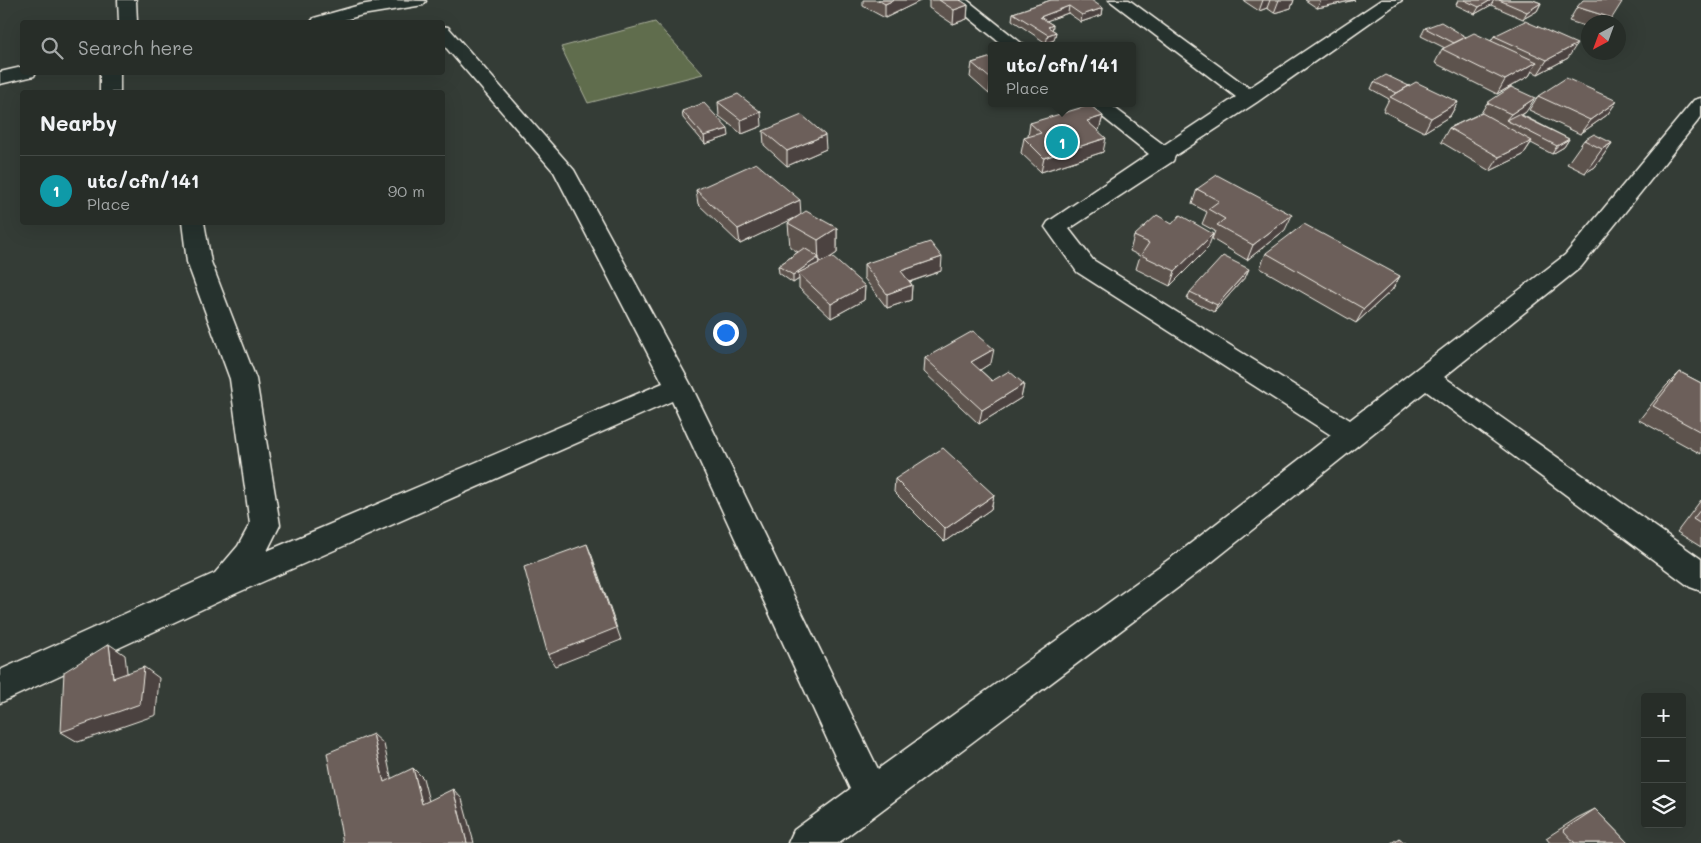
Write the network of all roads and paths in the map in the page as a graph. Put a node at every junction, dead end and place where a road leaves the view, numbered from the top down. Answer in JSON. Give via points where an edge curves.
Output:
{"nodes":[{"id":1,"x":127,"y":0,"type":"edge"},
{"id":2,"x":956,"y":0,"type":"edge"},
{"id":3,"x":1118,"y":0,"type":"edge"},
{"id":4,"x":1393,"y":0,"type":"edge"},
{"id":5,"x":416,"y":1,"type":"edge"},
{"id":6,"x":128,"y":20,"type":"edge"},
{"id":7,"x":327,"y":20,"type":"edge"},
{"id":8,"x":433,"y":20,"type":"edge"},
{"id":9,"x":445,"y":34,"type":"edge"},
{"id":10,"x":1011,"y":42,"type":"edge"},
{"id":11,"x":20,"y":74,"type":"edge"},
{"id":12,"x":110,"y":75,"type":"edge"},
{"id":13,"x":0,"y":78,"type":"edge"},
{"id":14,"x":110,"y":90,"type":"edge"},
{"id":15,"x":1250,"y":98,"type":"junction"},
{"id":16,"x":1701,"y":104,"type":"edge"},
{"id":17,"x":1101,"y":107,"type":"edge"},
{"id":18,"x":1165,"y":156,"type":"junction"},
{"id":19,"x":193,"y":225,"type":"edge"},
{"id":20,"x":1425,"y":377,"type":"junction"},
{"id":21,"x":679,"y":387,"type":"junction"},
{"id":22,"x":1352,"y":435,"type":"junction"},
{"id":23,"x":1701,"y":577,"type":"edge"},
{"id":24,"x":226,"y":583,"type":"junction"},
{"id":25,"x":0,"y":688,"type":"edge"},
{"id":26,"x":872,"y":795,"type":"junction"},
{"id":27,"x":807,"y":843,"type":"edge"}],
"edges":[{"from":1,"to":6,"type":"street"},
{"from":2,"to":10,"type":"street"},
{"from":3,"to":15,"type":"street"},
{"from":4,"to":15,"type":"street"},
{"from":5,"to":7,"type":"street","via":[[360,10]]},
{"from":5,"to":8,"type":"street"},
{"from":9,"to":21,"type":"street","via":[[563,170]]},
{"from":11,"to":13,"type":"street"},
{"from":12,"to":14,"type":"street"},
{"from":15,"to":18,"type":"street"},
{"from":16,"to":20,"type":"street","via":[[1573,262]]},
{"from":17,"to":18,"type":"street"},
{"from":18,"to":22,"type":"street","via":[[1056,228],[1085,266]]},
{"from":19,"to":24,"type":"street","via":[[199,262],[243,378],[265,525],[248,555]]},
{"from":20,"to":22,"type":"street"},
{"from":20,"to":23,"type":"street"},
{"from":21,"to":24,"type":"street"},
{"from":21,"to":26,"type":"street"},
{"from":22,"to":26,"type":"street","via":[[1197,556]]},
{"from":24,"to":25,"type":"street"},
{"from":26,"to":27,"type":"street"}]}
